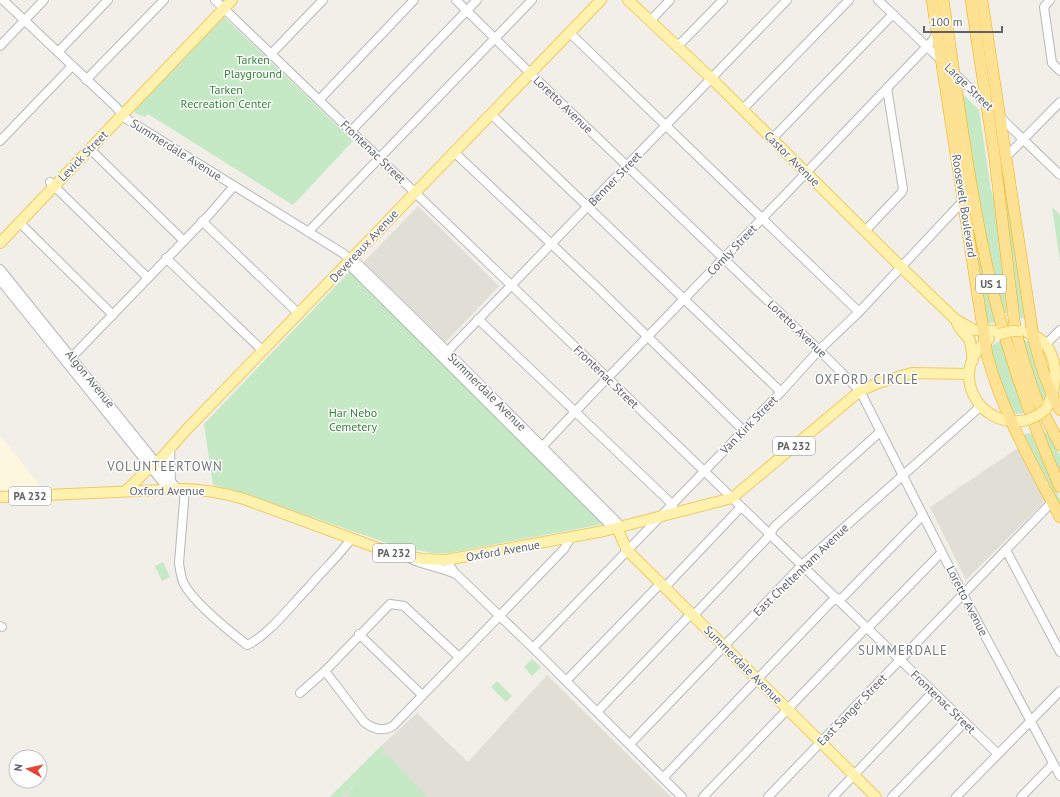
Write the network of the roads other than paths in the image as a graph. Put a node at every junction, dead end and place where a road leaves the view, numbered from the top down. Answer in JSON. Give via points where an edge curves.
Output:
{"nodes":[{"id":1,"x":3,"y":0,"type":"edge"},
{"id":2,"x":44,"y":0,"type":"edge"},
{"id":3,"x":108,"y":0,"type":"edge"},
{"id":4,"x":164,"y":0,"type":"edge"},
{"id":5,"x":232,"y":0,"type":"edge"},
{"id":6,"x":324,"y":0,"type":"edge"},
{"id":7,"x":414,"y":0,"type":"edge"},
{"id":8,"x":456,"y":0,"type":"edge"},
{"id":9,"x":477,"y":0,"type":"edge"},
{"id":10,"x":532,"y":0,"type":"edge"},
{"id":11,"x":601,"y":0,"type":"edge"},
{"id":12,"x":628,"y":0,"type":"edge"},
{"id":13,"x":670,"y":0,"type":"edge"},
{"id":14,"x":723,"y":0,"type":"edge"},
{"id":15,"x":787,"y":0,"type":"edge"},
{"id":16,"x":848,"y":0,"type":"edge"},
{"id":17,"x":878,"y":0,"type":"edge"},
{"id":18,"x":932,"y":0,"type":"edge"},
{"id":19,"x":943,"y":0,"type":"edge"},
{"id":20,"x":971,"y":0,"type":"edge"},
{"id":21,"x":982,"y":0,"type":"edge"},
{"id":22,"x":1050,"y":0,"type":"edge"},
{"id":23,"x":220,"y":3,"type":"edge"},
{"id":24,"x":467,"y":11,"type":"junction"},
{"id":25,"x":893,"y":14,"type":"junction"},
{"id":26,"x":24,"y":20,"type":"junction"},
{"id":27,"x":650,"y":21,"type":"junction"},
{"id":28,"x":937,"y":32,"type":"junction"},
{"id":29,"x":570,"y":33,"type":"junction"},
{"id":30,"x":495,"y":38,"type":"junction"},
{"id":31,"x":0,"y":46,"type":"edge"},
{"id":32,"x":677,"y":47,"type":"junction"},
{"id":33,"x":927,"y":47,"type":"junction"},
{"id":34,"x":58,"y":52,"type":"junction"},
{"id":35,"x":271,"y":54,"type":"junction"},
{"id":36,"x":941,"y":60,"type":"junction"},
{"id":37,"x":72,"y":66,"type":"junction"},
{"id":38,"x":1060,"y":71,"type":"edge"},
{"id":39,"x":530,"y":73,"type":"junction"},
{"id":40,"x":954,"y":73,"type":"junction"},
{"id":41,"x":712,"y":79,"type":"junction"},
{"id":42,"x":86,"y":80,"type":"junction"},
{"id":43,"x":887,"y":88,"type":"junction"},
{"id":44,"x":319,"y":100,"type":"junction"},
{"id":45,"x":1060,"y":102,"type":"edge"},
{"id":46,"x":987,"y":104,"type":"junction"},
{"id":47,"x":742,"y":110,"type":"junction"},
{"id":48,"x":120,"y":113,"type":"junction"},
{"id":49,"x":491,"y":114,"type":"junction"},
{"id":50,"x":1000,"y":117,"type":"junction"},
{"id":51,"x":666,"y":125,"type":"junction"},
{"id":52,"x":351,"y":131,"type":"junction"},
{"id":53,"x":772,"y":139,"type":"junction"},
{"id":54,"x":1023,"y":139,"type":"junction"},
{"id":55,"x":0,"y":141,"type":"edge"},
{"id":56,"x":90,"y":149,"type":"junction"},
{"id":57,"x":454,"y":152,"type":"junction"},
{"id":58,"x":1006,"y":156,"type":"junction"},
{"id":59,"x":379,"y":158,"type":"junction"},
{"id":60,"x":627,"y":166,"type":"junction"},
{"id":61,"x":806,"y":173,"type":"junction"},
{"id":62,"x":1060,"y":175,"type":"edge"},
{"id":63,"x":52,"y":184,"type":"junction"},
{"id":64,"x":234,"y":186,"type":"junction"},
{"id":65,"x":415,"y":192,"type":"junction"},
{"id":66,"x":963,"y":201,"type":"junction"},
{"id":67,"x":588,"y":207,"type":"junction"},
{"id":68,"x":762,"y":219,"type":"junction"},
{"id":69,"x":202,"y":221,"type":"junction"},
{"id":70,"x":19,"y":222,"type":"junction"},
{"id":71,"x":865,"y":231,"type":"junction"},
{"id":72,"x":308,"y":232,"type":"junction"},
{"id":73,"x":0,"y":234,"type":"edge"},
{"id":74,"x":183,"y":240,"type":"junction"},
{"id":75,"x":0,"y":243,"type":"edge"},
{"id":76,"x":551,"y":244,"type":"junction"},
{"id":77,"x":166,"y":258,"type":"junction"},
{"id":78,"x":723,"y":259,"type":"junction"},
{"id":79,"x":350,"y":260,"type":"junction"},
{"id":80,"x":901,"y":267,"type":"junction"},
{"id":81,"x":0,"y":269,"type":"edge"},
{"id":82,"x":148,"y":278,"type":"junction"},
{"id":83,"x":0,"y":280,"type":"edge"},
{"id":84,"x":511,"y":285,"type":"junction"},
{"id":85,"x":684,"y":299,"type":"junction"},
{"id":86,"x":859,"y":312,"type":"junction"},
{"id":87,"x":299,"y":314,"type":"junction"},
{"id":88,"x":113,"y":315,"type":"junction"},
{"id":89,"x":478,"y":319,"type":"junction"},
{"id":90,"x":955,"y":319,"type":"junction"},
{"id":91,"x":1060,"y":330,"type":"edge"},
{"id":92,"x":1034,"y":335,"type":"junction"},
{"id":93,"x":647,"y":337,"type":"junction"},
{"id":94,"x":984,"y":337,"type":"junction"},
{"id":95,"x":1046,"y":344,"type":"junction"},
{"id":96,"x":819,"y":350,"type":"junction"},
{"id":97,"x":263,"y":351,"type":"junction"},
{"id":98,"x":444,"y":354,"type":"junction"},
{"id":99,"x":69,"y":360,"type":"junction"},
{"id":100,"x":972,"y":360,"type":"junction"},
{"id":101,"x":970,"y":374,"type":"junction"},
{"id":102,"x":1060,"y":375,"type":"edge"},
{"id":103,"x":608,"y":378,"type":"junction"},
{"id":104,"x":860,"y":391,"type":"junction"},
{"id":105,"x":781,"y":392,"type":"junction"},
{"id":106,"x":1056,"y":396,"type":"edge"},
{"id":107,"x":981,"y":406,"type":"junction"},
{"id":108,"x":1060,"y":410,"type":"edge"},
{"id":109,"x":575,"y":411,"type":"junction"},
{"id":110,"x":1011,"y":421,"type":"junction"},
{"id":111,"x":744,"y":430,"type":"junction"},
{"id":112,"x":880,"y":432,"type":"junction"},
{"id":113,"x":1060,"y":445,"type":"edge"},
{"id":114,"x":170,"y":449,"type":"junction"},
{"id":115,"x":540,"y":450,"type":"junction"},
{"id":116,"x":154,"y":465,"type":"junction"},
{"id":117,"x":705,"y":470,"type":"junction"},
{"id":118,"x":903,"y":475,"type":"junction"},
{"id":119,"x":1060,"y":487,"type":"edge"},
{"id":120,"x":176,"y":488,"type":"junction"},
{"id":121,"x":126,"y":491,"type":"junction"},
{"id":122,"x":0,"y":497,"type":"edge"},
{"id":123,"x":732,"y":498,"type":"junction"},
{"id":124,"x":1052,"y":502,"type":"junction"},
{"id":125,"x":673,"y":505,"type":"junction"},
{"id":126,"x":741,"y":507,"type":"junction"},
{"id":127,"x":923,"y":515,"type":"junction"},
{"id":128,"x":659,"y":517,"type":"junction"},
{"id":129,"x":1060,"y":517,"type":"edge"},
{"id":130,"x":617,"y":528,"type":"junction"},
{"id":131,"x":770,"y":535,"type":"junction"},
{"id":132,"x":351,"y":539,"type":"junction"},
{"id":133,"x":570,"y":539,"type":"junction"},
{"id":134,"x":628,"y":550,"type":"junction"},
{"id":135,"x":1006,"y":550,"type":"junction"},
{"id":136,"x":942,"y":552,"type":"junction"},
{"id":137,"x":407,"y":557,"type":"junction"},
{"id":138,"x":446,"y":560,"type":"junction"},
{"id":139,"x":802,"y":565,"type":"junction"},
{"id":140,"x":457,"y":576,"type":"junction"},
{"id":141,"x":662,"y":585,"type":"junction"},
{"id":142,"x":963,"y":593,"type":"junction"},
{"id":143,"x":837,"y":599,"type":"junction"},
{"id":144,"x":499,"y":615,"type":"junction"},
{"id":145,"x":694,"y":615,"type":"junction"},
{"id":146,"x":868,"y":628,"type":"junction"},
{"id":147,"x":359,"y":634,"type":"junction"},
{"id":148,"x":725,"y":646,"type":"junction"},
{"id":149,"x":533,"y":648,"type":"junction"},
{"id":150,"x":1060,"y":652,"type":"edge"},
{"id":151,"x":459,"y":657,"type":"junction"},
{"id":152,"x":900,"y":660,"type":"junction"},
{"id":153,"x":325,"y":671,"type":"junction"},
{"id":154,"x":758,"y":679,"type":"junction"},
{"id":155,"x":566,"y":681,"type":"junction"},
{"id":156,"x":1060,"y":691,"type":"edge"},
{"id":157,"x":934,"y":692,"type":"junction"},
{"id":158,"x":300,"y":693,"type":"dead end"},
{"id":159,"x":422,"y":695,"type":"junction"},
{"id":160,"x":788,"y":710,"type":"junction"},
{"id":161,"x":597,"y":712,"type":"junction"},
{"id":162,"x":1031,"y":721,"type":"junction"},
{"id":163,"x":965,"y":722,"type":"junction"},
{"id":164,"x":821,"y":742,"type":"junction"},
{"id":165,"x":630,"y":744,"type":"junction"},
{"id":166,"x":998,"y":754,"type":"junction"},
{"id":167,"x":1053,"y":764,"type":"junction"},
{"id":168,"x":854,"y":775,"type":"junction"},
{"id":169,"x":1060,"y":776,"type":"edge"},
{"id":170,"x":663,"y":778,"type":"junction"},
{"id":171,"x":682,"y":797,"type":"edge"},
{"id":172,"x":704,"y":797,"type":"edge"},
{"id":173,"x":768,"y":797,"type":"edge"},
{"id":174,"x":833,"y":797,"type":"edge"},
{"id":175,"x":876,"y":797,"type":"edge"},
{"id":176,"x":892,"y":797,"type":"edge"},
{"id":177,"x":956,"y":797,"type":"edge"},
{"id":178,"x":1022,"y":797,"type":"edge"}],
"edges":[{"from":1,"to":26,"type":"street","name":"Summerdale Avenue"},
{"from":2,"to":26,"type":"street"},
{"from":3,"to":34,"type":"street"},
{"from":4,"to":42,"type":"street"},
{"from":5,"to":23,"type":"main road","name":"Levick Street"},
{"from":6,"to":35,"type":"street"},
{"from":7,"to":44,"type":"street"},
{"from":8,"to":24,"type":"street","name":"Loretto Avenue"},
{"from":9,"to":24,"type":"street"},
{"from":10,"to":30,"type":"street"},
{"from":11,"to":29,"type":"main road","name":"Devereaux Avenue"},
{"from":12,"to":27,"type":"main road","name":"Castor Avenue"},
{"from":13,"to":27,"type":"street"},
{"from":14,"to":32,"type":"street"},
{"from":15,"to":41,"type":"street","name":"Benner Street"},
{"from":16,"to":47,"type":"street"},
{"from":17,"to":25,"type":"street","name":"Large Street"},
{"from":18,"to":28,"type":"highway","name":"Roosevelt Boulevard","number":"US 1"},
{"from":19,"to":40,"type":"highway","name":"Roosevelt Boulevard","number":"US 1"},
{"from":20,"to":46,"type":"highway","number":"US 1"},
{"from":21,"to":50,"type":"highway","number":"US 1"},
{"from":22,"to":38,"type":"street","via":[[1044,7],[1052,63]]},
{"from":23,"to":35,"type":"street","name":"Frontenac Street"},
{"from":23,"to":48,"type":"main road","name":"Levick Street"},
{"from":24,"to":30,"type":"street","name":"Loretto Avenue"},
{"from":24,"to":52,"type":"street"},
{"from":25,"to":33,"type":"street","name":"Large Street"},
{"from":25,"to":53,"type":"street"},
{"from":26,"to":31,"type":"street"},
{"from":26,"to":34,"type":"street","name":"Summerdale Avenue"},
{"from":27,"to":32,"type":"main road","name":"Castor Avenue"},
{"from":28,"to":33,"type":"street","name":"Comly Street"},
{"from":28,"to":36,"type":"highway","name":"Roosevelt Boulevard","number":"US 1"},
{"from":29,"to":39,"type":"main road","name":"Devereaux Avenue"},
{"from":29,"to":51,"type":"street"},
{"from":30,"to":39,"type":"street","name":"Loretto Avenue"},
{"from":30,"to":59,"type":"street"},
{"from":32,"to":41,"type":"main road","name":"Castor Avenue"},
{"from":33,"to":36,"type":"street","name":"Large Street"},
{"from":33,"to":43,"type":"street","name":"Comly Street"},
{"from":34,"to":37,"type":"street","name":"Summerdale Avenue"},
{"from":35,"to":44,"type":"street","name":"Frontenac Street"},
{"from":36,"to":40,"type":"street","name":"Large Street"},
{"from":36,"to":66,"type":"highway","name":"Roosevelt Boulevard","number":"US 1"},
{"from":37,"to":42,"type":"street","name":"Summerdale Avenue"},
{"from":37,"to":55,"type":"street"},
{"from":39,"to":49,"type":"main road","name":"Devereaux Avenue"},
{"from":39,"to":60,"type":"street","name":"Loretto Avenue"},
{"from":40,"to":46,"type":"street","name":"Large Street"},
{"from":40,"to":119,"type":"highway","name":"Roosevelt Boulevard","number":"US 1","via":[[978,222],[998,311],[1027,404]]},
{"from":41,"to":47,"type":"main road","name":"Castor Avenue"},
{"from":41,"to":51,"type":"street","name":"Benner Street"},
{"from":42,"to":48,"type":"street","name":"Summerdale Avenue"},
{"from":43,"to":61,"type":"street","name":"Comly Street"},
{"from":43,"to":71,"type":"street","via":[[903,189]]},
{"from":44,"to":52,"type":"street","name":"Frontenac Street"},
{"from":45,"to":54,"type":"street"},
{"from":46,"to":50,"type":"street","name":"Large Street"},
{"from":46,"to":113,"type":"highway","number":"US 1","via":[[1018,342],[1035,396]]},
{"from":47,"to":53,"type":"main road","name":"Castor Avenue"},
{"from":48,"to":56,"type":"main road","name":"Levick Street"},
{"from":48,"to":63,"type":"main road","name":"Levick Street"},
{"from":48,"to":64,"type":"street","name":"Summerdale Avenue"},
{"from":49,"to":57,"type":"main road","name":"Devereaux Avenue"},
{"from":49,"to":67,"type":"street"},
{"from":50,"to":54,"type":"street","name":"Large Street"},
{"from":50,"to":58,"type":"highway","number":"US 1"},
{"from":51,"to":60,"type":"street","name":"Benner Street"},
{"from":51,"to":68,"type":"street"},
{"from":52,"to":59,"type":"street","name":"Frontenac Street"},
{"from":53,"to":61,"type":"main road","name":"Castor Avenue"},
{"from":54,"to":58,"type":"street"},
{"from":54,"to":62,"type":"street","name":"Large Street"},
{"from":56,"to":63,"type":"main road","name":"Levick Street"},
{"from":56,"to":74,"type":"street"},
{"from":57,"to":65,"type":"main road","name":"Devereaux Avenue"},
{"from":57,"to":76,"type":"street"},
{"from":58,"to":92,"type":"highway","number":"US 1"},
{"from":59,"to":65,"type":"street","name":"Frontenac Street"},
{"from":59,"to":72,"type":"street"},
{"from":60,"to":67,"type":"street","name":"Benner Street"},
{"from":60,"to":78,"type":"street","name":"Loretto Avenue"},
{"from":61,"to":68,"type":"street","name":"Comly Street"},
{"from":61,"to":71,"type":"main road","name":"Castor Avenue"},
{"from":63,"to":70,"type":"main road","name":"Levick Street"},
{"from":63,"to":73,"type":"main road","name":"Levick Street"},
{"from":63,"to":82,"type":"street"},
{"from":64,"to":69,"type":"street"},
{"from":64,"to":72,"type":"street","name":"Summerdale Avenue"},
{"from":65,"to":79,"type":"main road","name":"Devereaux Avenue"},
{"from":65,"to":84,"type":"street","name":"Frontenac Street"},
{"from":66,"to":80,"type":"street","name":"Van Kirk Street"},
{"from":66,"to":94,"type":"highway","name":"Roosevelt Boulevard","number":"US 1"},
{"from":67,"to":76,"type":"street","name":"Benner Street"},
{"from":67,"to":85,"type":"street"},
{"from":68,"to":78,"type":"street","name":"Comly Street"},
{"from":68,"to":86,"type":"street"},
{"from":69,"to":74,"type":"street"},
{"from":69,"to":87,"type":"street"},
{"from":70,"to":75,"type":"main road","name":"Levick Street"},
{"from":70,"to":88,"type":"street"},
{"from":71,"to":80,"type":"main road","name":"Castor Avenue"},
{"from":72,"to":79,"type":"street","name":"Summerdale Avenue"},
{"from":74,"to":77,"type":"street"},
{"from":76,"to":84,"type":"street","name":"Benner Street"},
{"from":76,"to":93,"type":"street"},
{"from":77,"to":82,"type":"street"},
{"from":77,"to":97,"type":"street"},
{"from":78,"to":85,"type":"street","name":"Comly Street"},
{"from":78,"to":96,"type":"street","name":"Loretto Avenue"},
{"from":79,"to":87,"type":"main road","name":"Devereaux Avenue"},
{"from":79,"to":98,"type":"street","name":"Summerdale Avenue","via":[[353,269]]},
{"from":80,"to":86,"type":"street","name":"Van Kirk Street"},
{"from":80,"to":90,"type":"main road","name":"Castor Avenue"},
{"from":81,"to":99,"type":"street","name":"Algon Avenue"},
{"from":82,"to":88,"type":"street"},
{"from":83,"to":99,"type":"street","name":"Algon Avenue"},
{"from":84,"to":89,"type":"street","name":"Benner Street"},
{"from":84,"to":103,"type":"street","name":"Frontenac Street"},
{"from":85,"to":93,"type":"street","name":"Comly Street"},
{"from":85,"to":105,"type":"street"},
{"from":86,"to":96,"type":"street","name":"Van Kirk Street"},
{"from":87,"to":97,"type":"main road","name":"Devereaux Avenue"},
{"from":88,"to":99,"type":"street"},
{"from":89,"to":98,"type":"street","name":"Benner Street"},
{"from":89,"to":109,"type":"street"},
{"from":90,"to":94,"type":"main road","name":"Castor Avenue"},
{"from":90,"to":100,"type":"main road","name":"Castor Avenue","via":[[970,340]]},
{"from":91,"to":95,"type":"street"},
{"from":92,"to":94,"type":"main road","bridge":true,"via":[[1021,331],[1002,332]]},
{"from":92,"to":95,"type":"main road"},
{"from":92,"to":106,"type":"highway","number":"US 1","via":[[1041,366]]},
{"from":93,"to":103,"type":"street","name":"Comly Street"},
{"from":93,"to":111,"type":"street"},
{"from":94,"to":100,"type":"main road"},
{"from":94,"to":110,"type":"highway","name":"Roosevelt Boulevard","number":"US 1","via":[[998,392]]},
{"from":95,"to":102,"type":"main road","via":[[1056,358]]},
{"from":96,"to":104,"type":"street","name":"Loretto Avenue"},
{"from":96,"to":105,"type":"street","name":"Van Kirk Street"},
{"from":97,"to":114,"type":"main road","name":"Devereaux Avenue"},
{"from":98,"to":115,"type":"street","name":"Summerdale Avenue"},
{"from":99,"to":116,"type":"street","name":"Algon Avenue"},
{"from":100,"to":101,"type":"main road"},
{"from":101,"to":104,"type":"main road","name":"Oxford Avenue","number":"PA 232","via":[[912,373]]},
{"from":101,"to":107,"type":"main road","via":[[970,386]]},
{"from":102,"to":106,"type":"main road"},
{"from":103,"to":109,"type":"street","name":"Comly Street"},
{"from":103,"to":117,"type":"street","name":"Frontenac Street"},
{"from":104,"to":112,"type":"street","name":"Loretto Avenue"},
{"from":104,"to":123,"type":"main road","name":"Oxford Avenue","number":"PA 232"},
{"from":105,"to":111,"type":"street","name":"Van Kirk Street"},
{"from":106,"to":108,"type":"highway","number":"US 1"},
{"from":106,"to":110,"type":"main road","bridge":true,"via":[[1038,415],[1027,420]]},
{"from":107,"to":110,"type":"main road","via":[[993,416]]},
{"from":107,"to":118,"type":"street","name":"East Cheltenham Avenue"},
{"from":109,"to":115,"type":"street","name":"Comly Street"},
{"from":109,"to":125,"type":"street"},
{"from":110,"to":124,"type":"highway","name":"Roosevelt Boulevard","number":"US 1"},
{"from":111,"to":117,"type":"street","name":"Van Kirk Street"},
{"from":112,"to":118,"type":"street","name":"Loretto Avenue"},
{"from":112,"to":131,"type":"street","via":[[774,527]]},
{"from":114,"to":116,"type":"main road","name":"Devereaux Avenue"},
{"from":114,"to":120,"type":"street"},
{"from":115,"to":130,"type":"street","name":"Summerdale Avenue","via":[[617,522]]},
{"from":116,"to":120,"type":"street","name":"Algon Avenue"},
{"from":116,"to":121,"type":"main road","name":"Devereaux Avenue"},
{"from":117,"to":123,"type":"street","name":"Frontenac Street"},
{"from":117,"to":125,"type":"street","name":"Van Kirk Street"},
{"from":118,"to":127,"type":"street","name":"Loretto Avenue"},
{"from":118,"to":139,"type":"street","name":"East Cheltenham Avenue"},
{"from":120,"to":121,"type":"main road","name":"Oxford Avenue","number":"PA 232"},
{"from":120,"to":132,"type":"main road","name":"Oxford Avenue","number":"PA 232","via":[[231,495]]},
{"from":120,"to":132,"type":"street","via":[[178,563],[184,584],[202,606],[247,645],[261,637],[286,612]]},
{"from":121,"to":122,"type":"main road","name":"Oxford Avenue","number":"PA 232"},
{"from":123,"to":126,"type":"street","name":"Frontenac Street"},
{"from":123,"to":128,"type":"main road","name":"Oxford Avenue","number":"PA 232"},
{"from":124,"to":129,"type":"highway","name":"Roosevelt Boulevard","number":"US 1"},
{"from":124,"to":135,"type":"street","name":"East Sanger Street"},
{"from":125,"to":128,"type":"street","name":"Van Kirk Street"},
{"from":126,"to":131,"type":"street","name":"Frontenac Street"},
{"from":126,"to":141,"type":"street"},
{"from":127,"to":136,"type":"street","name":"Loretto Avenue"},
{"from":127,"to":143,"type":"street","via":[[843,597]]},
{"from":128,"to":130,"type":"main road","name":"Oxford Avenue","number":"PA 232"},
{"from":128,"to":134,"type":"street","name":"Van Kirk Street"},
{"from":130,"to":133,"type":"main road","name":"Oxford Avenue","number":"PA 232"},
{"from":130,"to":134,"type":"main road","name":"Summerdale Avenue"},
{"from":131,"to":139,"type":"street","name":"Frontenac Street"},
{"from":131,"to":145,"type":"street"},
{"from":132,"to":137,"type":"main road","name":"Oxford Avenue","number":"PA 232"},
{"from":133,"to":138,"type":"main road","name":"Oxford Avenue","number":"PA 232"},
{"from":133,"to":144,"type":"street","via":[[564,549]]},
{"from":134,"to":141,"type":"main road","name":"Summerdale Avenue"},
{"from":134,"to":149,"type":"street","name":"Van Kirk Street"},
{"from":135,"to":142,"type":"street","name":"East Sanger Street"},
{"from":135,"to":150,"type":"street"},
{"from":136,"to":142,"type":"street","name":"Loretto Avenue"},
{"from":136,"to":146,"type":"street"},
{"from":137,"to":138,"type":"main road","name":"Oxford Avenue","number":"PA 232"},
{"from":137,"to":140,"type":"street"},
{"from":138,"to":140,"type":"street"},
{"from":139,"to":143,"type":"street","name":"Frontenac Street"},
{"from":139,"to":148,"type":"street","name":"East Cheltenham Avenue"},
{"from":140,"to":144,"type":"street"},
{"from":141,"to":145,"type":"main road","name":"Summerdale Avenue"},
{"from":141,"to":155,"type":"street"},
{"from":142,"to":152,"type":"street","name":"East Sanger Street"},
{"from":142,"to":162,"type":"street","name":"Loretto Avenue"},
{"from":143,"to":146,"type":"street","name":"Frontenac Street"},
{"from":143,"to":154,"type":"street"},
{"from":144,"to":149,"type":"street"},
{"from":144,"to":151,"type":"street"},
{"from":145,"to":148,"type":"main road","name":"Summerdale Avenue"},
{"from":145,"to":161,"type":"street","via":[[688,617]]},
{"from":146,"to":152,"type":"street","name":"Frontenac Street"},
{"from":146,"to":160,"type":"street"},
{"from":147,"to":151,"type":"street","via":[[390,604],[404,606]]},
{"from":147,"to":153,"type":"street"},
{"from":147,"to":159,"type":"street"},
{"from":148,"to":154,"type":"main road","name":"Summerdale Avenue"},
{"from":148,"to":165,"type":"street","name":"East Cheltenham Avenue"},
{"from":149,"to":155,"type":"street"},
{"from":151,"to":159,"type":"street"},
{"from":152,"to":157,"type":"street","name":"Frontenac Street"},
{"from":152,"to":164,"type":"street","name":"East Sanger Street"},
{"from":153,"to":158,"type":"street"},
{"from":153,"to":159,"type":"street","via":[[364,722],[376,729],[384,730],[393,726]]},
{"from":154,"to":160,"type":"main road","name":"Summerdale Avenue"},
{"from":154,"to":170,"type":"street"},
{"from":155,"to":161,"type":"street"},
{"from":156,"to":162,"type":"street"},
{"from":157,"to":163,"type":"street","name":"Frontenac Street"},
{"from":157,"to":168,"type":"street"},
{"from":160,"to":164,"type":"main road","name":"Summerdale Avenue"},
{"from":160,"to":172,"type":"street"},
{"from":161,"to":165,"type":"street"},
{"from":162,"to":166,"type":"street"},
{"from":162,"to":167,"type":"street","name":"Loretto Avenue"},
{"from":163,"to":166,"type":"street","name":"Frontenac Street"},
{"from":163,"to":176,"type":"street"},
{"from":164,"to":168,"type":"main road","name":"Summerdale Avenue"},
{"from":164,"to":173,"type":"street","name":"East Sanger Street"},
{"from":165,"to":170,"type":"street"},
{"from":166,"to":177,"type":"street"},
{"from":167,"to":169,"type":"street","name":"Loretto Avenue"},
{"from":167,"to":178,"type":"street"},
{"from":168,"to":174,"type":"street"},
{"from":168,"to":175,"type":"main road","name":"Summerdale Avenue"},
{"from":170,"to":171,"type":"street"}]}
